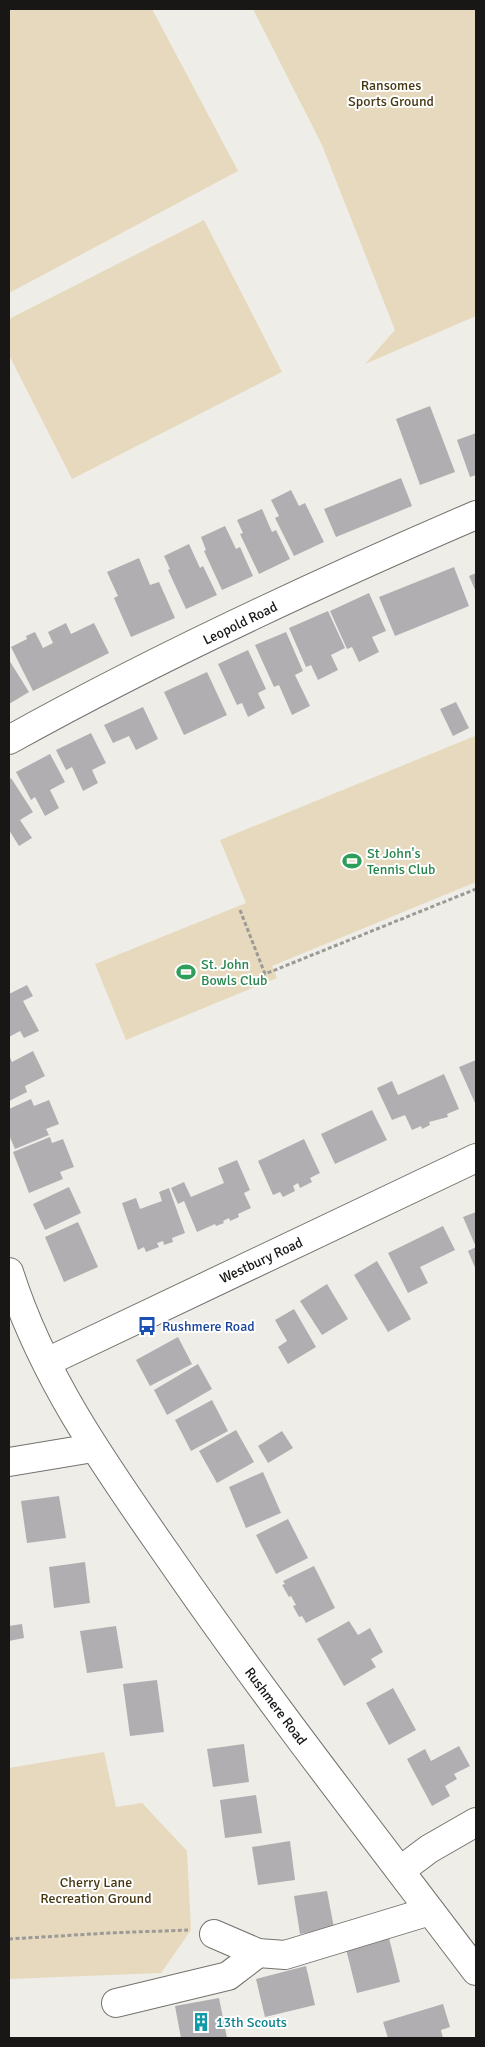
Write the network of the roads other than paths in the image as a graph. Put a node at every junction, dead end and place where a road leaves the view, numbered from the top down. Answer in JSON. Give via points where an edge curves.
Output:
{"nodes":[{"id":1,"x":476,"y":515,"type":"edge"},
{"id":2,"x":9,"y":740,"type":"edge"},
{"id":3,"x":476,"y":1158,"type":"edge"},
{"id":4,"x":9,"y":1272,"type":"edge"},
{"id":5,"x":46,"y":1362,"type":"junction"},
{"id":6,"x":93,"y":1448,"type":"junction"},
{"id":7,"x":9,"y":1462,"type":"edge"},
{"id":8,"x":476,"y":1822,"type":"edge"},
{"id":9,"x":401,"y":1870,"type":"junction"},
{"id":10,"x":430,"y":1911,"type":"junction"},
{"id":11,"x":214,"y":1934,"type":"road end"},
{"id":12,"x":258,"y":1953,"type":"junction"},
{"id":13,"x":476,"y":1971,"type":"edge"},
{"id":14,"x":116,"y":2003,"type":"dead end"}],
"edges":[{"from":1,"to":2,"type":"street","name":"Leopold Road","via":[[376,558],[209,638]]},
{"from":3,"to":5,"type":"street","name":"Westbury Road"},
{"from":4,"to":5,"type":"street","name":"Rushmere Road"},
{"from":5,"to":6,"type":"street","name":"Rushmere Road"},
{"from":6,"to":7,"type":"street"},
{"from":6,"to":9,"type":"street","name":"Rushmere Road","via":[[238,1656]]},
{"from":8,"to":9,"type":"street","via":[[429,1849]]},
{"from":9,"to":10,"type":"street","name":"Rushmere Road"},
{"from":10,"to":12,"type":"street","via":[[285,1955]]},
{"from":10,"to":13,"type":"street","name":"Rushmere Road"},
{"from":11,"to":12,"type":"street"},
{"from":12,"to":14,"type":"street","via":[[228,1976]]}]}
